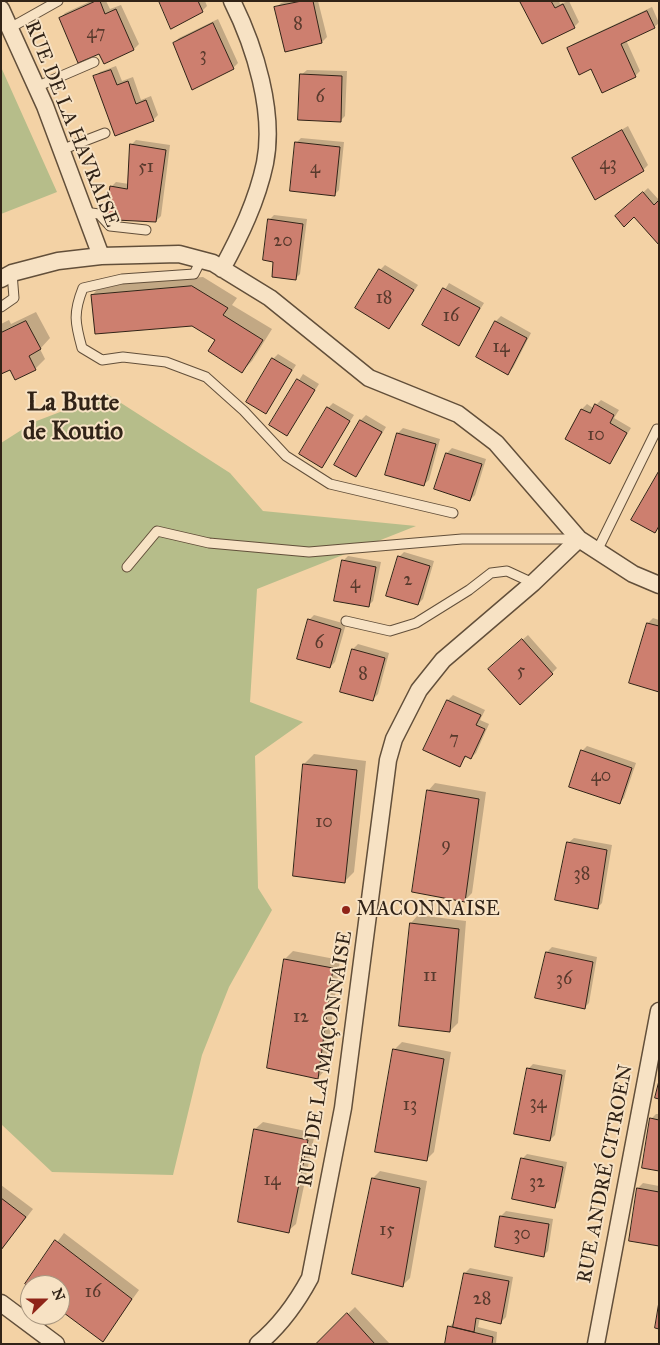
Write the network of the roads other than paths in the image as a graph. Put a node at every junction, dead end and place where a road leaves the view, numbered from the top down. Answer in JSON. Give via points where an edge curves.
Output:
{"nodes":[{"id":1,"x":58,"y":1,"type":"edge"},
{"id":2,"x":232,"y":1,"type":"edge"},
{"id":3,"x":1,"y":9,"type":"edge"},
{"id":4,"x":10,"y":28,"type":"junction"},
{"id":5,"x":94,"y":62,"type":"dead end"},
{"id":6,"x":36,"y":88,"type":"junction"},
{"id":7,"x":105,"y":133,"type":"dead end"},
{"id":8,"x":61,"y":150,"type":"junction"},
{"id":9,"x":84,"y":212,"type":"junction"},
{"id":10,"x":146,"y":230,"type":"dead end"},
{"id":11,"x":101,"y":256,"type":"junction"},
{"id":12,"x":201,"y":260,"type":"junction"},
{"id":13,"x":222,"y":269,"type":"junction"},
{"id":14,"x":7,"y":276,"type":"edge"},
{"id":15,"x":1,"y":307,"type":"edge"},
{"id":16,"x":657,"y":429,"type":"dead end"},
{"id":17,"x":453,"y":513,"type":"dead end"},
{"id":18,"x":579,"y":539,"type":"junction"},
{"id":19,"x":597,"y":551,"type":"junction"},
{"id":20,"x":127,"y":567,"type":"dead end"},
{"id":21,"x":532,"y":583,"type":"junction"},
{"id":22,"x":659,"y":585,"type":"edge"},
{"id":23,"x":346,"y":621,"type":"dead end"},
{"id":24,"x":659,"y":1011,"type":"edge"},
{"id":25,"x":1,"y":1304,"type":"edge"},
{"id":26,"x":56,"y":1344,"type":"edge"},
{"id":27,"x":258,"y":1344,"type":"edge"},
{"id":28,"x":596,"y":1344,"type":"edge"}],
"edges":[{"from":1,"to":4,"type":"lane"},
{"from":2,"to":13,"type":"street","via":[[258,70],[267,118],[265,162],[246,222]]},
{"from":3,"to":4,"type":"street","name":"RUE DE LA HAVRAISE"},
{"from":4,"to":6,"type":"street","name":"RUE DE LA HAVRAISE"},
{"from":5,"to":6,"type":"lane"},
{"from":6,"to":8,"type":"street","name":"RUE DE LA HAVRAISE"},
{"from":7,"to":8,"type":"lane"},
{"from":8,"to":9,"type":"street","name":"RUE DE LA HAVRAISE"},
{"from":9,"to":10,"type":"lane","via":[[99,214],[110,226]]},
{"from":9,"to":11,"type":"street","name":"RUE DE LA HAVRAISE"},
{"from":11,"to":12,"type":"street","via":[[179,254]]},
{"from":11,"to":14,"type":"street","via":[[58,261]]},
{"from":12,"to":13,"type":"street"},
{"from":12,"to":17,"type":"lane","via":[[194,274],[122,279],[83,288],[74,322],[82,348],[102,360],[123,357],[166,362],[206,377],[244,411],[286,456],[330,484]]},
{"from":13,"to":18,"type":"street","via":[[270,298],[369,378],[458,414],[496,443]]},
{"from":14,"to":15,"type":"lane","via":[[14,298]]},
{"from":16,"to":19,"type":"lane"},
{"from":18,"to":19,"type":"street"},
{"from":18,"to":20,"type":"lane","via":[[462,539],[309,552],[210,543],[157,531]]},
{"from":18,"to":21,"type":"street","name":"RUE DE LA MAÇONNAISE"},
{"from":19,"to":22,"type":"street","via":[[633,574]]},
{"from":21,"to":23,"type":"lane","via":[[507,571],[492,573],[416,623],[390,631]]},
{"from":21,"to":27,"type":"street","name":"RUE DE LA MAÇONNAISE","via":[[443,660],[419,690],[394,739],[388,760],[343,1108],[310,1278],[281,1323]]},
{"from":24,"to":28,"type":"street","name":"RUE ANDRÉ CITROEN"},
{"from":25,"to":26,"type":"street"}]}
